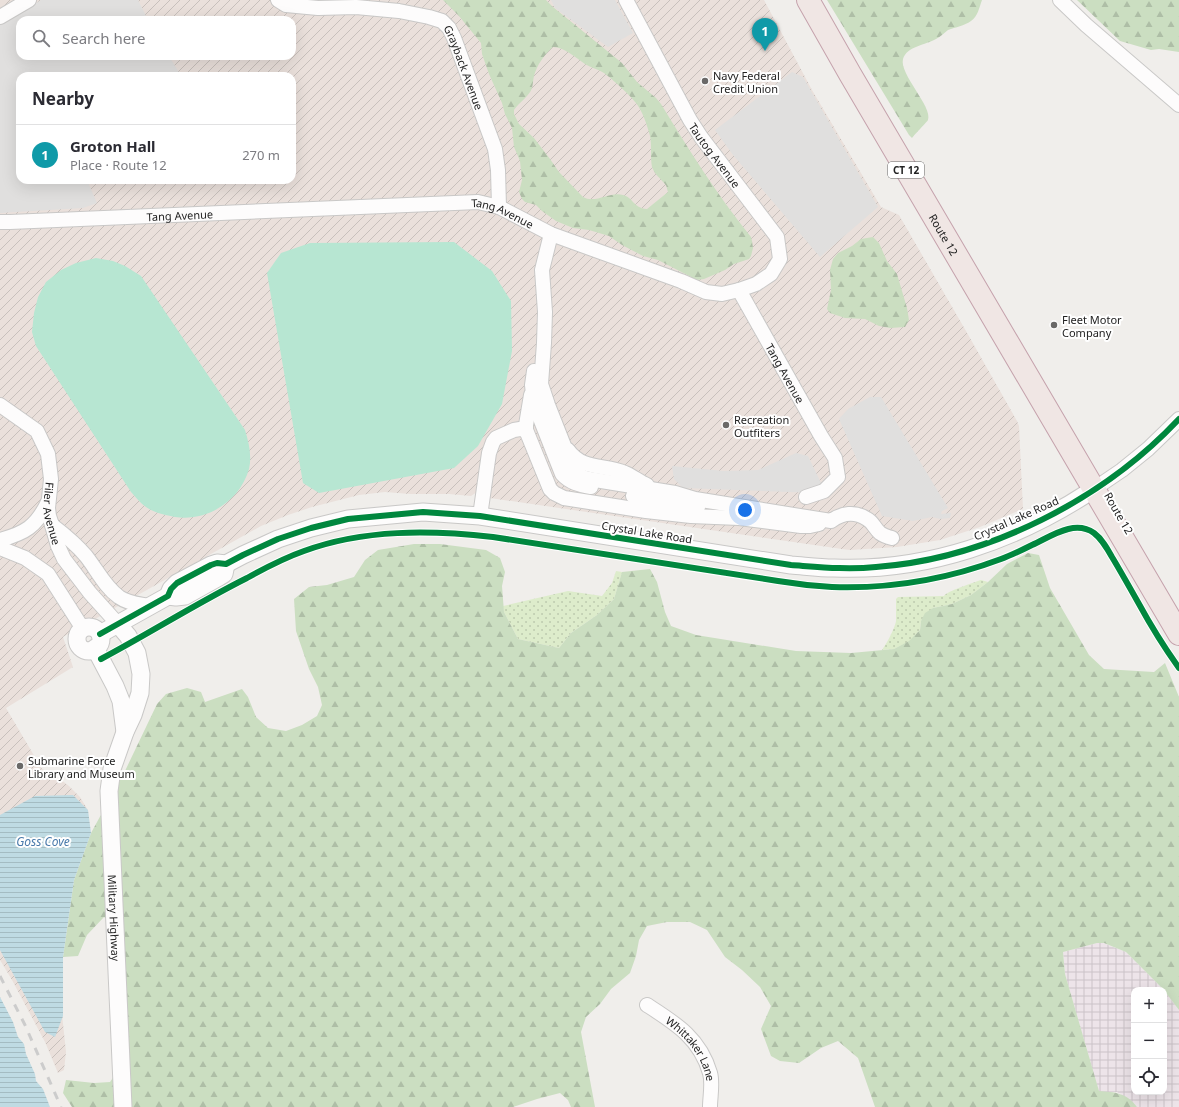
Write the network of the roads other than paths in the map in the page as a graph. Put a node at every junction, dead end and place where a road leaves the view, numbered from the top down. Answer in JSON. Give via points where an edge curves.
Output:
{"nodes":[{"id":1,"x":29,"y":0,"type":"edge"},
{"id":2,"x":278,"y":0,"type":"edge"},
{"id":3,"x":626,"y":0,"type":"edge"},
{"id":4,"x":808,"y":0,"type":"edge"},
{"id":5,"x":1060,"y":0,"type":"edge"},
{"id":6,"x":0,"y":17,"type":"edge"},
{"id":7,"x":1179,"y":105,"type":"edge"},
{"id":8,"x":499,"y":207,"type":"junction"},
{"id":9,"x":0,"y":222,"type":"edge"},
{"id":10,"x":551,"y":234,"type":"junction"},
{"id":11,"x":739,"y":290,"type":"junction"},
{"id":12,"x":544,"y":326,"type":"junction"},
{"id":13,"x":532,"y":385,"type":"junction"},
{"id":14,"x":0,"y":405,"type":"edge"},
{"id":15,"x":529,"y":407,"type":"junction"},
{"id":16,"x":1179,"y":419,"type":"edge"},
{"id":17,"x":526,"y":430,"type":"junction"},
{"id":18,"x":1094,"y":489,"type":"junction"},
{"id":19,"x":806,"y":497,"type":"dead end"},
{"id":20,"x":48,"y":502,"type":"junction"},
{"id":21,"x":598,"y":504,"type":"junction"},
{"id":22,"x":480,"y":516,"type":"junction"},
{"id":23,"x":831,"y":521,"type":"junction"},
{"id":24,"x":52,"y":525,"type":"junction"},
{"id":25,"x":892,"y":538,"type":"dead end"},
{"id":26,"x":0,"y":540,"type":"edge"},
{"id":27,"x":0,"y":548,"type":"edge"},
{"id":28,"x":149,"y":606,"type":"junction"},
{"id":29,"x":117,"y":623,"type":"junction"},
{"id":30,"x":83,"y":629,"type":"joint"},
{"id":31,"x":1179,"y":634,"type":"edge"},
{"id":32,"x":97,"y":641,"type":"junction"},
{"id":33,"x":125,"y":732,"type":"junction"},
{"id":34,"x":647,"y":1005,"type":"dead end"},
{"id":35,"x":123,"y":1107,"type":"edge"},
{"id":36,"x":710,"y":1107,"type":"edge"}],
"edges":[{"from":1,"to":6,"type":"street"},
{"from":2,"to":8,"type":"street","name":"Grayback Avenue","via":[[286,5],[303,7],[356,7],[399,11],[442,21],[454,38],[495,149]]},
{"from":3,"to":11,"type":"street","name":"Tautog Avenue","via":[[690,120],[776,237],[780,259],[771,274],[756,284]]},
{"from":4,"to":18,"type":"highway","name":"Route 12","number":"CT 12"},
{"from":5,"to":7,"type":"street"},
{"from":8,"to":9,"type":"street","name":"Tang Avenue","via":[[478,202]]},
{"from":8,"to":10,"type":"street","name":"Tang Avenue"},
{"from":10,"to":11,"type":"street","name":"Tang Avenue","via":[[706,292],[722,294]]},
{"from":10,"to":12,"type":"street","via":[[542,270]]},
{"from":11,"to":19,"type":"street","name":"Tang Avenue","via":[[836,458],[838,477],[824,491]]},
{"from":12,"to":13,"type":"street"},
{"from":12,"to":23,"type":"street","via":[[541,384],[543,392],[572,466],[582,477],[675,493],[695,499]]},
{"from":13,"to":15,"type":"street"},
{"from":13,"to":23,"type":"street","via":[[534,403],[562,474],[571,481],[580,485],[687,506],[805,521]]},
{"from":14,"to":20,"type":"street","name":"Filer Avenue","via":[[37,430],[48,454],[51,469]]},
{"from":15,"to":17,"type":"street"},
{"from":15,"to":21,"type":"street","via":[[530,417],[555,479],[562,489]]},
{"from":16,"to":18,"type":"street","name":"Crystal Lake Road","via":[[1148,449]]},
{"from":17,"to":21,"type":"street","via":[[550,489],[564,498]]},
{"from":17,"to":22,"type":"street","via":[[514,430],[493,442],[489,453]]},
{"from":18,"to":22,"type":"street","name":"Crystal Lake Road","via":[[1035,523],[986,544],[946,556],[876,568],[791,564]]},
{"from":18,"to":31,"type":"highway","name":"Route 12","number":"CT 12"},
{"from":20,"to":24,"type":"street","name":"Filer Avenue"},
{"from":20,"to":26,"type":"street","via":[[33,526],[17,535]]},
{"from":21,"to":23,"type":"street","via":[[680,515],[739,518],[801,526]]},
{"from":22,"to":28,"type":"street","name":"Crystal Lake Road","via":[[423,512],[348,519],[311,528],[278,539],[226,564],[211,565],[177,583],[168,596]]},
{"from":23,"to":25,"type":"street","via":[[843,514],[861,516],[868,519],[880,533]]},
{"from":24,"to":28,"type":"street","via":[[87,557],[106,585],[120,598]]},
{"from":24,"to":29,"type":"street","name":"Filer Avenue","via":[[64,559]]},
{"from":27,"to":30,"type":"street","via":[[25,558],[48,574]]},
{"from":28,"to":29,"type":"street","name":"Crystal Lake Road"},
{"from":29,"to":32,"type":"street","name":"Crystal Lake Road"},
{"from":29,"to":33,"type":"street","name":"Military Highway","via":[[137,652],[141,674],[140,693]]},
{"from":30,"to":32,"type":"street","via":[[77,637],[78,644],[83,649],[89,650]]},
{"from":32,"to":33,"type":"street","name":"Military Highway","via":[[120,701]]},
{"from":33,"to":35,"type":"street","name":"Military Highway","via":[[112,770],[109,791]]},
{"from":34,"to":36,"type":"street","name":"Whittaker Lane","via":[[675,1023],[703,1055],[710,1074]]}]}
